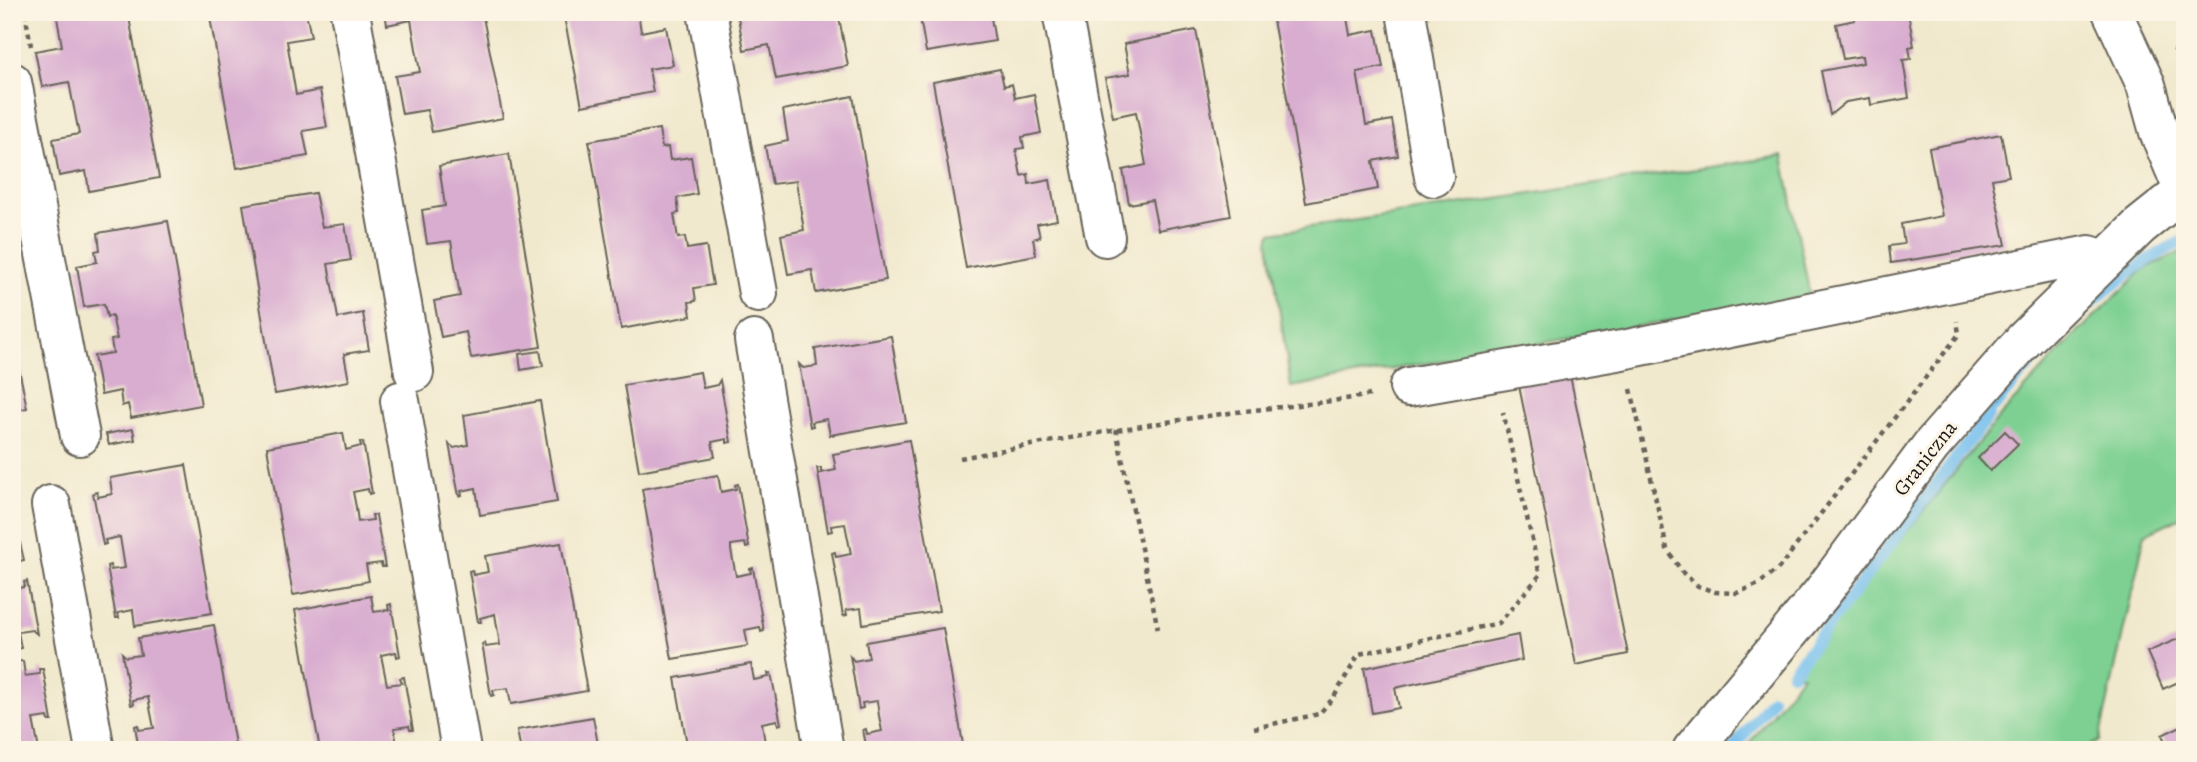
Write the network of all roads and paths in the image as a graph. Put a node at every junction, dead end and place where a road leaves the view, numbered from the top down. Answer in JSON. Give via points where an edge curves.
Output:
{"nodes":[{"id":1,"x":350,"y":12,"type":"edge"},
{"id":2,"x":707,"y":12,"type":"edge"},
{"id":3,"x":1062,"y":12,"type":"edge"},
{"id":4,"x":1406,"y":12,"type":"edge"},
{"id":5,"x":2112,"y":12,"type":"edge"},
{"id":6,"x":12,"y":82,"type":"edge"},
{"id":7,"x":1434,"y":177,"type":"dead end"},
{"id":8,"x":2184,"y":190,"type":"edge"},
{"id":9,"x":1105,"y":237,"type":"dead end"},
{"id":10,"x":2105,"y":260,"type":"junction"},
{"id":11,"x":1952,"y":282,"type":"junction"},
{"id":12,"x":758,"y":293,"type":"dead end"},
{"id":13,"x":754,"y":340,"type":"dead end"},
{"id":14,"x":1622,"y":350,"type":"junction"},
{"id":15,"x":1494,"y":373,"type":"junction"},
{"id":16,"x":1409,"y":387,"type":"joint"},
{"id":17,"x":1116,"y":429,"type":"junction"},
{"id":18,"x":80,"y":436,"type":"dead end"},
{"id":19,"x":960,"y":458,"type":"dead end"},
{"id":20,"x":51,"y":505,"type":"dead end"},
{"id":21,"x":1158,"y":629,"type":"dead end"},
{"id":22,"x":1254,"y":728,"type":"dead end"},
{"id":23,"x":96,"y":750,"type":"edge"},
{"id":24,"x":461,"y":750,"type":"edge"},
{"id":25,"x":824,"y":750,"type":"edge"},
{"id":26,"x":1692,"y":750,"type":"edge"}],
"edges":[{"from":1,"to":24,"type":"street"},
{"from":2,"to":12,"type":"street"},
{"from":3,"to":9,"type":"street"},
{"from":4,"to":7,"type":"street"},
{"from":5,"to":8,"type":"street","via":[[2146,85],[2159,132]]},
{"from":6,"to":18,"type":"street"},
{"from":8,"to":10,"type":"street","name":"Graniczna"},
{"from":10,"to":11,"type":"street","via":[[2089,254]]},
{"from":10,"to":26,"type":"street","name":"Graniczna","via":[[2024,340],[1931,446],[1822,593]]},
{"from":11,"to":14,"type":"street"},
{"from":11,"to":14,"type":"path","via":[[1959,334],[1779,568],[1759,584],[1737,593],[1698,586],[1667,549]]},
{"from":13,"to":25,"type":"street"},
{"from":14,"to":15,"type":"street"},
{"from":15,"to":16,"type":"street"},
{"from":15,"to":22,"type":"path","via":[[1540,575],[1499,623],[1359,654],[1320,714]]},
{"from":16,"to":17,"type":"path","via":[[1318,405]]},
{"from":17,"to":19,"type":"path"},
{"from":17,"to":21,"type":"path"},
{"from":20,"to":23,"type":"street"}]}
